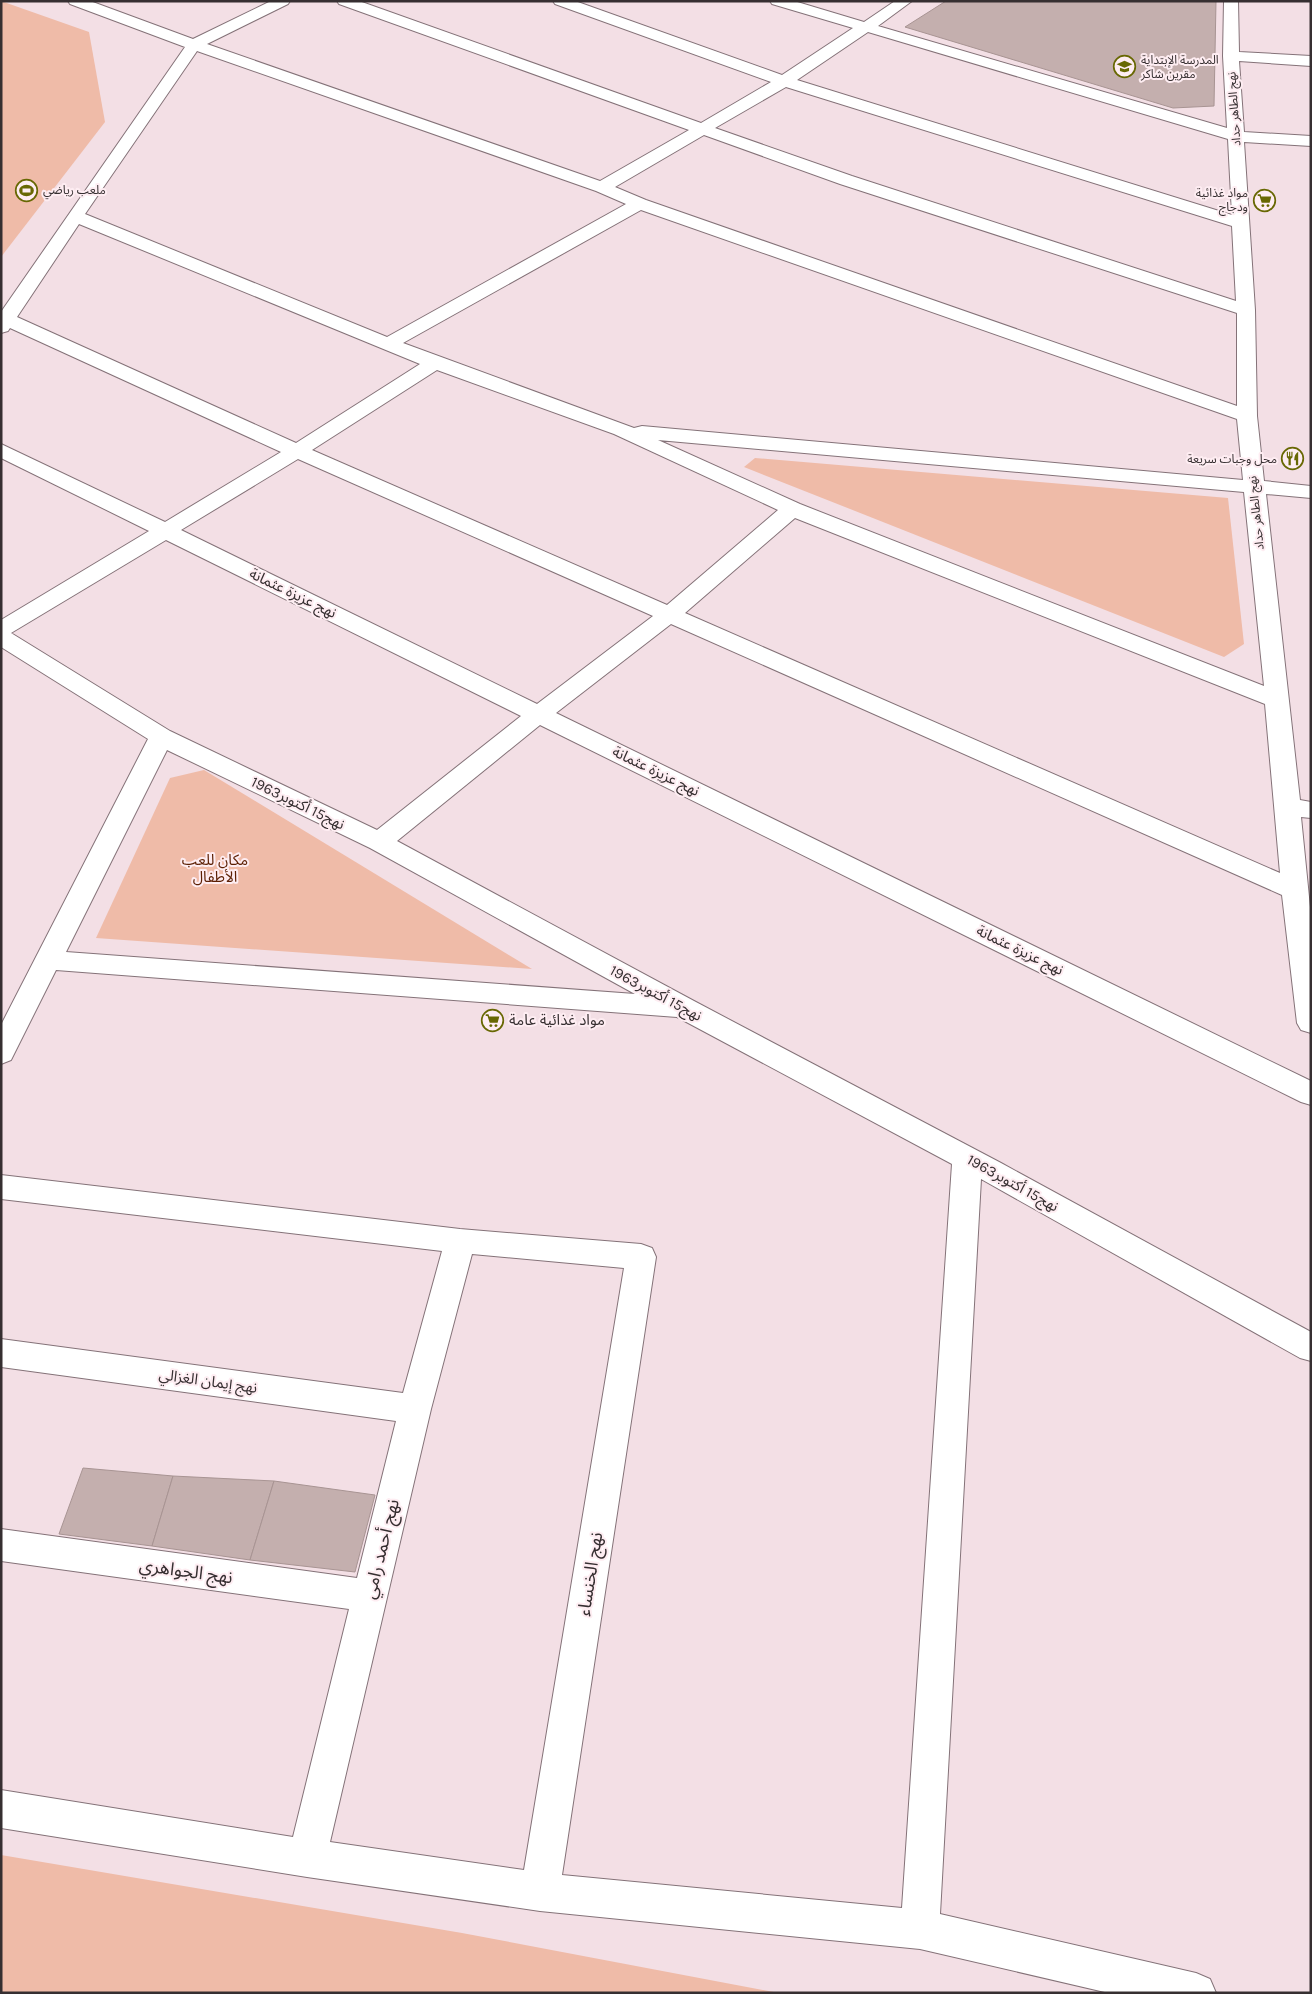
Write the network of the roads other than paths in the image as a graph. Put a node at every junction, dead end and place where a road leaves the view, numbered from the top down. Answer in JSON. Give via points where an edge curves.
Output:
{"nodes":[{"id":1,"x":75,"y":1,"type":"edge"},
{"id":2,"x":283,"y":1,"type":"edge"},
{"id":3,"x":344,"y":1,"type":"edge"},
{"id":4,"x":560,"y":1,"type":"edge"},
{"id":5,"x":777,"y":1,"type":"edge"},
{"id":6,"x":905,"y":1,"type":"edge"},
{"id":7,"x":1231,"y":1,"type":"edge"},
{"id":8,"x":250,"y":8,"type":"edge"},
{"id":9,"x":864,"y":26,"type":"junction"},
{"id":10,"x":194,"y":45,"type":"junction"},
{"id":11,"x":1231,"y":56,"type":"junction"},
{"id":12,"x":1311,"y":61,"type":"edge"},
{"id":13,"x":784,"y":81,"type":"junction"},
{"id":14,"x":703,"y":128,"type":"junction"},
{"id":15,"x":1236,"y":136,"type":"junction"},
{"id":16,"x":1311,"y":140,"type":"edge"},
{"id":17,"x":602,"y":187,"type":"junction"},
{"id":18,"x":640,"y":204,"type":"junction"},
{"id":19,"x":75,"y":216,"type":"junction"},
{"id":20,"x":1240,"y":224,"type":"junction"},
{"id":21,"x":1246,"y":310,"type":"junction"},
{"id":22,"x":4,"y":323,"type":"edge"},
{"id":23,"x":388,"y":344,"type":"junction"},
{"id":24,"x":435,"y":363,"type":"junction"},
{"id":25,"x":1247,"y":416,"type":"junction"},
{"id":26,"x":621,"y":430,"type":"junction"},
{"id":27,"x":1,"y":450,"type":"edge"},
{"id":28,"x":297,"y":451,"type":"junction"},
{"id":29,"x":1253,"y":488,"type":"junction"},
{"id":30,"x":1311,"y":492,"type":"edge"},
{"id":31,"x":792,"y":509,"type":"junction"},
{"id":32,"x":166,"y":531,"type":"junction"},
{"id":33,"x":670,"y":614,"type":"junction"},
{"id":34,"x":1,"y":630,"type":"edge"},
{"id":35,"x":1,"y":637,"type":"edge"},
{"id":36,"x":1277,"y":700,"type":"junction"},
{"id":37,"x":540,"y":713,"type":"junction"},
{"id":38,"x":161,"y":738,"type":"junction"},
{"id":39,"x":1299,"y":809,"type":"edge"},
{"id":40,"x":379,"y":842,"type":"junction"},
{"id":41,"x":1294,"y":890,"type":"junction"},
{"id":42,"x":48,"y":960,"type":"junction"},
{"id":43,"x":684,"y":1008,"type":"junction"},
{"id":44,"x":1311,"y":1023,"type":"edge"},
{"id":45,"x":2,"y":1049,"type":"edge"},
{"id":46,"x":1311,"y":1094,"type":"edge"},
{"id":47,"x":967,"y":1158,"type":"junction"},
{"id":48,"x":1,"y":1187,"type":"edge"},
{"id":49,"x":460,"y":1241,"type":"junction"},
{"id":50,"x":1311,"y":1348,"type":"edge"},
{"id":51,"x":1,"y":1353,"type":"edge"},
{"id":52,"x":415,"y":1409,"type":"junction"},
{"id":53,"x":1,"y":1545,"type":"edge"},
{"id":54,"x":370,"y":1596,"type":"junction"},
{"id":55,"x":1,"y":1809,"type":"edge"},
{"id":56,"x":307,"y":1858,"type":"junction"},
{"id":57,"x":540,"y":1892,"type":"junction"},
{"id":58,"x":920,"y":1929,"type":"junction"},
{"id":59,"x":1196,"y":1993,"type":"edge"}],
"edges":[{"from":1,"to":10,"type":"street"},
{"from":2,"to":8,"type":"street"},
{"from":3,"to":14,"type":"street"},
{"from":4,"to":13,"type":"street"},
{"from":5,"to":9,"type":"street"},
{"from":6,"to":9,"type":"street"},
{"from":7,"to":11,"type":"street","name":"نهج الطاهر حداد"},
{"from":8,"to":10,"type":"street"},
{"from":9,"to":13,"type":"street"},
{"from":9,"to":15,"type":"street"},
{"from":10,"to":17,"type":"street"},
{"from":10,"to":19,"type":"street"},
{"from":11,"to":12,"type":"street"},
{"from":11,"to":15,"type":"street","name":"نهج الطاهر حداد"},
{"from":13,"to":14,"type":"street"},
{"from":13,"to":20,"type":"street"},
{"from":14,"to":17,"type":"street"},
{"from":14,"to":21,"type":"street","via":[[846,180]]},
{"from":15,"to":16,"type":"street"},
{"from":15,"to":20,"type":"street","name":"نهج الطاهر حداد"},
{"from":17,"to":18,"type":"street"},
{"from":18,"to":23,"type":"street"},
{"from":18,"to":25,"type":"street"},
{"from":19,"to":22,"type":"street"},
{"from":19,"to":23,"type":"street"},
{"from":20,"to":21,"type":"street","name":"نهج الطاهر حداد"},
{"from":21,"to":25,"type":"street","name":"نهج الطاهر حداد"},
{"from":22,"to":28,"type":"street"},
{"from":23,"to":24,"type":"street"},
{"from":24,"to":26,"type":"street"},
{"from":24,"to":28,"type":"street"},
{"from":25,"to":29,"type":"street","name":"نهج الطاهر حداد"},
{"from":26,"to":29,"type":"street"},
{"from":26,"to":31,"type":"street"},
{"from":27,"to":32,"type":"street","name":"نهج عزيزة عثمانة"},
{"from":28,"to":32,"type":"street"},
{"from":28,"to":33,"type":"street"},
{"from":29,"to":30,"type":"street"},
{"from":29,"to":36,"type":"street","name":"نهج الطاهر حداد"},
{"from":31,"to":33,"type":"street"},
{"from":31,"to":36,"type":"street"},
{"from":32,"to":34,"type":"street"},
{"from":32,"to":37,"type":"street","name":"نهج عزيزة عثمانة"},
{"from":33,"to":37,"type":"street"},
{"from":33,"to":41,"type":"street"},
{"from":35,"to":38,"type":"street","name":"نهج15 أكتوبر1963"},
{"from":36,"to":39,"type":"street","name":"نهج الطاهر حداد"},
{"from":37,"to":40,"type":"street"},
{"from":37,"to":46,"type":"street","name":"نهج عزيزة عثمانة"},
{"from":38,"to":40,"type":"street","name":"نهج15 أكتوبر1963"},
{"from":38,"to":42,"type":"street"},
{"from":39,"to":41,"type":"street","name":"نهج الطاهر حداد"},
{"from":40,"to":43,"type":"street","name":"نهج15 أكتوبر1963"},
{"from":41,"to":44,"type":"street","name":"نهج الطاهر حداد"},
{"from":42,"to":43,"type":"street"},
{"from":42,"to":45,"type":"street"},
{"from":43,"to":47,"type":"street","name":"نهج15 أكتوبر1963"},
{"from":47,"to":50,"type":"street","name":"نهج15 أكتوبر1963"},
{"from":47,"to":58,"type":"street"},
{"from":48,"to":49,"type":"street"},
{"from":49,"to":52,"type":"street","name":"نهج أحمد رامي"},
{"from":49,"to":57,"type":"street","name":"نهج الخنساء","via":[[641,1257]]},
{"from":51,"to":52,"type":"street","name":"نهج إيمان الغزالي"},
{"from":52,"to":54,"type":"street","name":"نهج أحمد رامي"},
{"from":53,"to":54,"type":"street","name":"نهج الجواهري"},
{"from":54,"to":56,"type":"street","name":"نهج أحمد رامي"},
{"from":55,"to":56,"type":"street"},
{"from":56,"to":57,"type":"street"},
{"from":57,"to":58,"type":"street"},
{"from":58,"to":59,"type":"street"}]}
